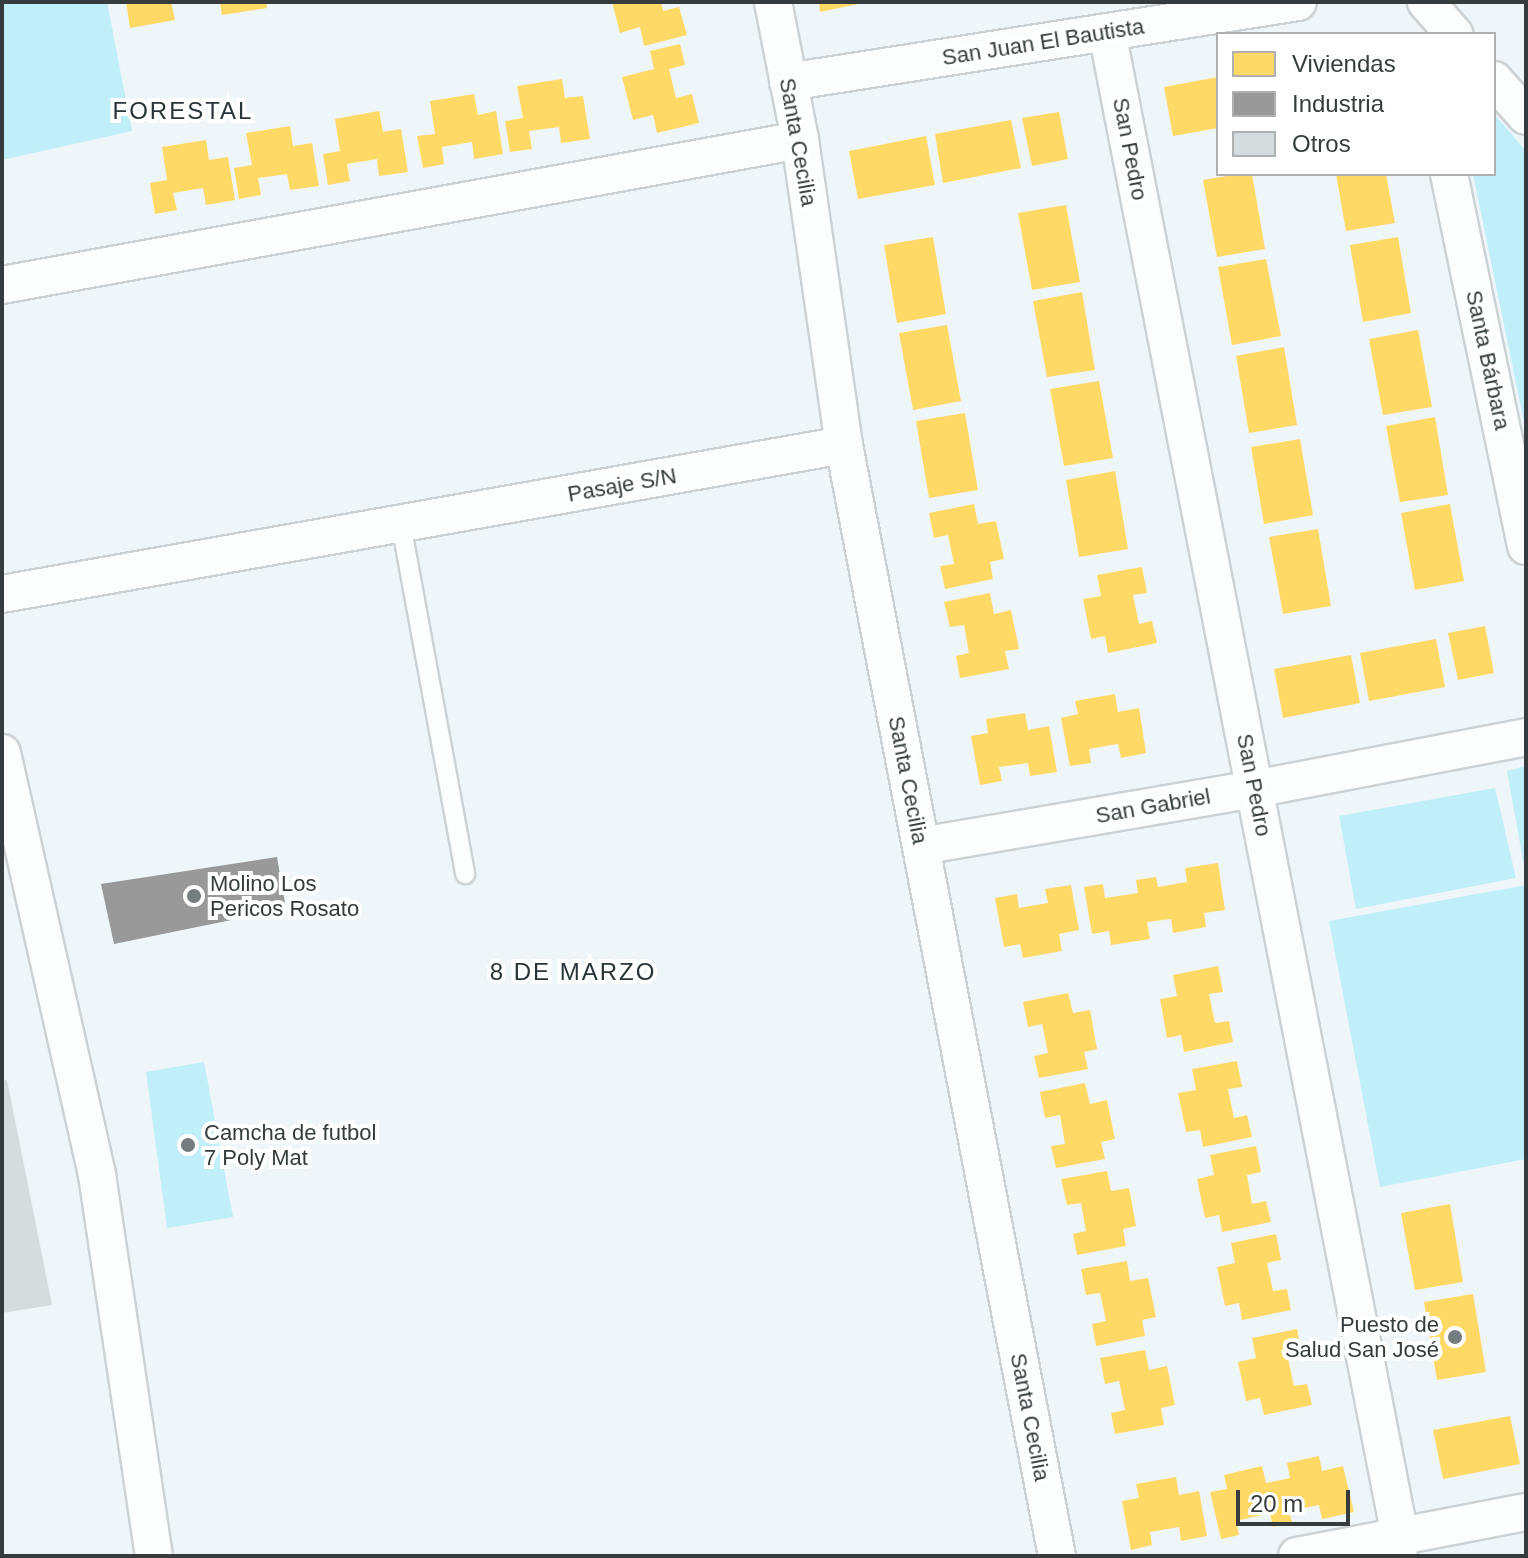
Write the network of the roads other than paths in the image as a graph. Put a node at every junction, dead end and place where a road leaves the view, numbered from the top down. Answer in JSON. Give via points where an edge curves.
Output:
{"nodes":[{"id":1,"x":773,"y":2,"type":"edge"},
{"id":2,"x":1298,"y":2,"type":"edge"},
{"id":3,"x":1414,"y":2,"type":"edge"},
{"id":4,"x":1426,"y":2,"type":"edge"},
{"id":5,"x":1107,"y":32,"type":"junction"},
{"id":6,"x":1420,"y":32,"type":"edge"},
{"id":7,"x":1452,"y":32,"type":"edge"},
{"id":8,"x":788,"y":82,"type":"junction"},
{"id":9,"x":1496,"y":82,"type":"edge"},
{"id":10,"x":1526,"y":116,"type":"edge"},
{"id":11,"x":800,"y":140,"type":"junction"},
{"id":12,"x":1449,"y":176,"type":"edge"},
{"id":13,"x":2,"y":285,"type":"edge"},
{"id":14,"x":844,"y":445,"type":"junction"},
{"id":15,"x":401,"y":524,"type":"junction"},
{"id":16,"x":1526,"y":546,"type":"edge"},
{"id":17,"x":2,"y":594,"type":"edge"},
{"id":18,"x":1526,"y":737,"type":"edge"},
{"id":19,"x":2,"y":753,"type":"edge"},
{"id":20,"x":1254,"y":789,"type":"junction"},
{"id":21,"x":921,"y":846,"type":"junction"},
{"id":22,"x":465,"y":874,"type":"dead end"},
{"id":23,"x":1526,"y":1512,"type":"edge"},
{"id":24,"x":1399,"y":1547,"type":"edge"},
{"id":25,"x":154,"y":1556,"type":"edge"},
{"id":26,"x":1057,"y":1556,"type":"edge"},
{"id":27,"x":1297,"y":1556,"type":"edge"}],
"edges":[{"from":1,"to":8,"type":"street","name":"Santa Cecilia"},
{"from":2,"to":5,"type":"street","name":"San Juan El Bautista"},
{"from":3,"to":6,"type":"street"},
{"from":4,"to":7,"type":"street"},
{"from":5,"to":8,"type":"street","name":"San Juan El Bautista"},
{"from":5,"to":20,"type":"street","name":"San Pedro"},
{"from":8,"to":11,"type":"street","name":"Santa Cecilia"},
{"from":9,"to":10,"type":"street"},
{"from":11,"to":13,"type":"street"},
{"from":11,"to":14,"type":"street","name":"Santa Cecilia"},
{"from":12,"to":16,"type":"street","name":"Santa Bárbara"},
{"from":14,"to":15,"type":"street","name":"Pasaje S/N"},
{"from":14,"to":21,"type":"street","name":"Santa Cecilia"},
{"from":15,"to":17,"type":"street","name":"Pasaje S/N"},
{"from":15,"to":22,"type":"lane"},
{"from":18,"to":20,"type":"street","name":"San Gabriel"},
{"from":19,"to":25,"type":"street","via":[[97,1175]]},
{"from":20,"to":21,"type":"street","name":"San Gabriel"},
{"from":20,"to":24,"type":"street","name":"San Pedro"},
{"from":21,"to":26,"type":"street","name":"Santa Cecilia"},
{"from":23,"to":24,"type":"street"},
{"from":24,"to":27,"type":"street"}]}
